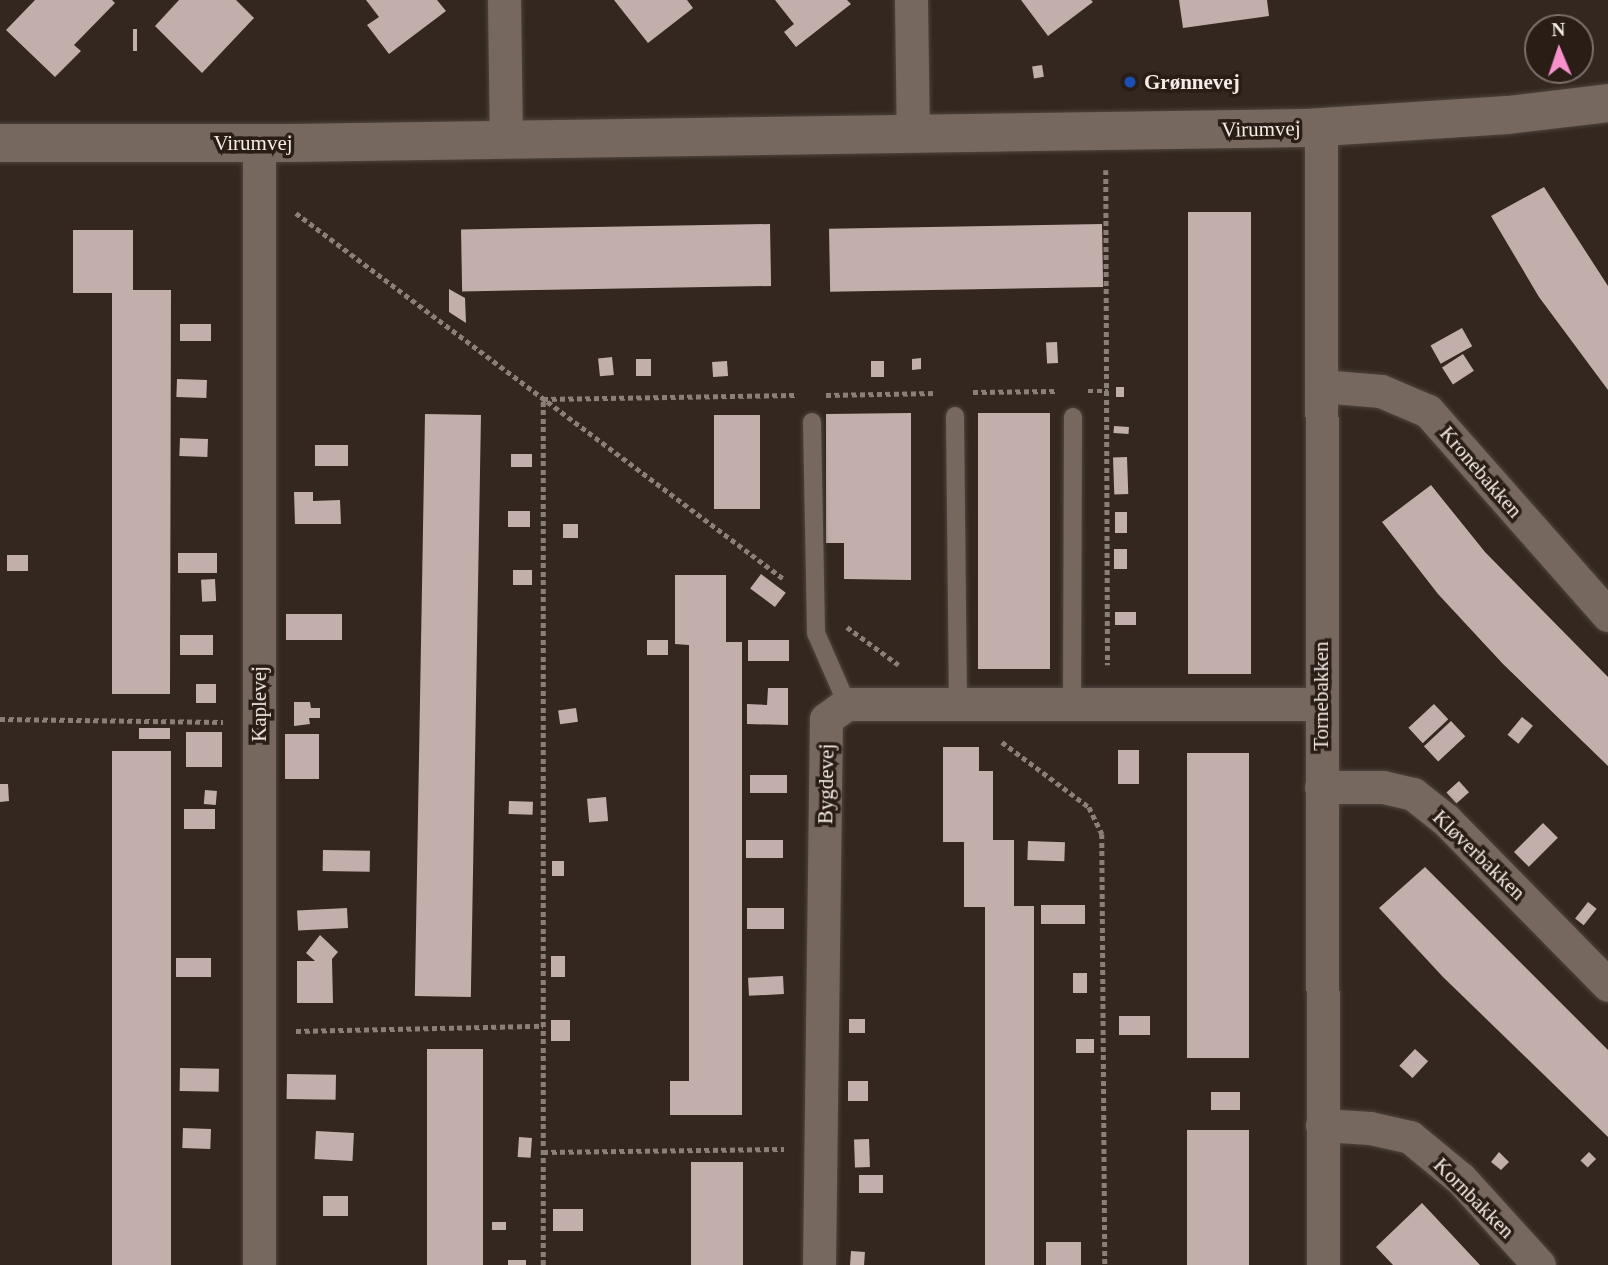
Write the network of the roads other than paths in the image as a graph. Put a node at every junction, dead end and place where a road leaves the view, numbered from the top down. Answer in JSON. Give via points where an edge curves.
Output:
{"nodes":[{"id":1,"x":504,"y":0,"type":"edge"},
{"id":2,"x":911,"y":0,"type":"edge"},
{"id":3,"x":1608,"y":103,"type":"edge"},
{"id":4,"x":1321,"y":127,"type":"junction"},
{"id":5,"x":913,"y":135,"type":"junction"},
{"id":6,"x":506,"y":139,"type":"junction"},
{"id":7,"x":0,"y":143,"type":"edge"},
{"id":8,"x":259,"y":143,"type":"junction"},
{"id":9,"x":1321,"y":386,"type":"junction"},
{"id":10,"x":955,"y":416,"type":"dead end"},
{"id":11,"x":1073,"y":417,"type":"dead end"},
{"id":12,"x":812,"y":422,"type":"dead end"},
{"id":13,"x":1608,"y":615,"type":"edge"},
{"id":14,"x":953,"y":702,"type":"junction"},
{"id":15,"x":1072,"y":703,"type":"junction"},
{"id":16,"x":847,"y":704,"type":"junction"},
{"id":17,"x":1321,"y":704,"type":"junction"},
{"id":18,"x":1321,"y":787,"type":"junction"},
{"id":19,"x":1608,"y":985,"type":"edge"},
{"id":20,"x":1322,"y":1125,"type":"junction"},
{"id":21,"x":259,"y":1265,"type":"edge"},
{"id":22,"x":819,"y":1265,"type":"edge"},
{"id":23,"x":1322,"y":1265,"type":"edge"},
{"id":24,"x":1539,"y":1265,"type":"edge"}],
"edges":[{"from":1,"to":6,"type":"street"},
{"from":2,"to":5,"type":"street"},
{"from":3,"to":4,"type":"street","name":"Virumvej","via":[[1508,115]]},
{"from":4,"to":5,"type":"street","name":"Virumvej"},
{"from":4,"to":9,"type":"street","name":"Tornebakken"},
{"from":5,"to":6,"type":"street","name":"Virumvej"},
{"from":6,"to":8,"type":"street","name":"Virumvej"},
{"from":7,"to":8,"type":"street","name":"Virumvej"},
{"from":8,"to":21,"type":"street","name":"Kaplevej"},
{"from":9,"to":13,"type":"street","name":"Kronebakken","via":[[1381,391],[1428,411]]},
{"from":9,"to":17,"type":"street","name":"Tornebakken"},
{"from":10,"to":14,"type":"lane"},
{"from":11,"to":15,"type":"lane"},
{"from":12,"to":16,"type":"lane","via":[[816,633]]},
{"from":14,"to":15,"type":"street"},
{"from":14,"to":16,"type":"street"},
{"from":15,"to":17,"type":"street"},
{"from":16,"to":22,"type":"street","name":"Bygdevej","via":[[827,719]]},
{"from":17,"to":18,"type":"street","name":"Tornebakken"},
{"from":18,"to":19,"type":"street","name":"Kløverbakken","via":[[1383,787],[1413,794],[1446,820]]},
{"from":18,"to":20,"type":"street","name":"Tornebakken"},
{"from":20,"to":23,"type":"street","name":"Tornebakken"},
{"from":20,"to":24,"type":"street","name":"Kornbakken","via":[[1370,1128],[1410,1137],[1461,1179]]}]}
